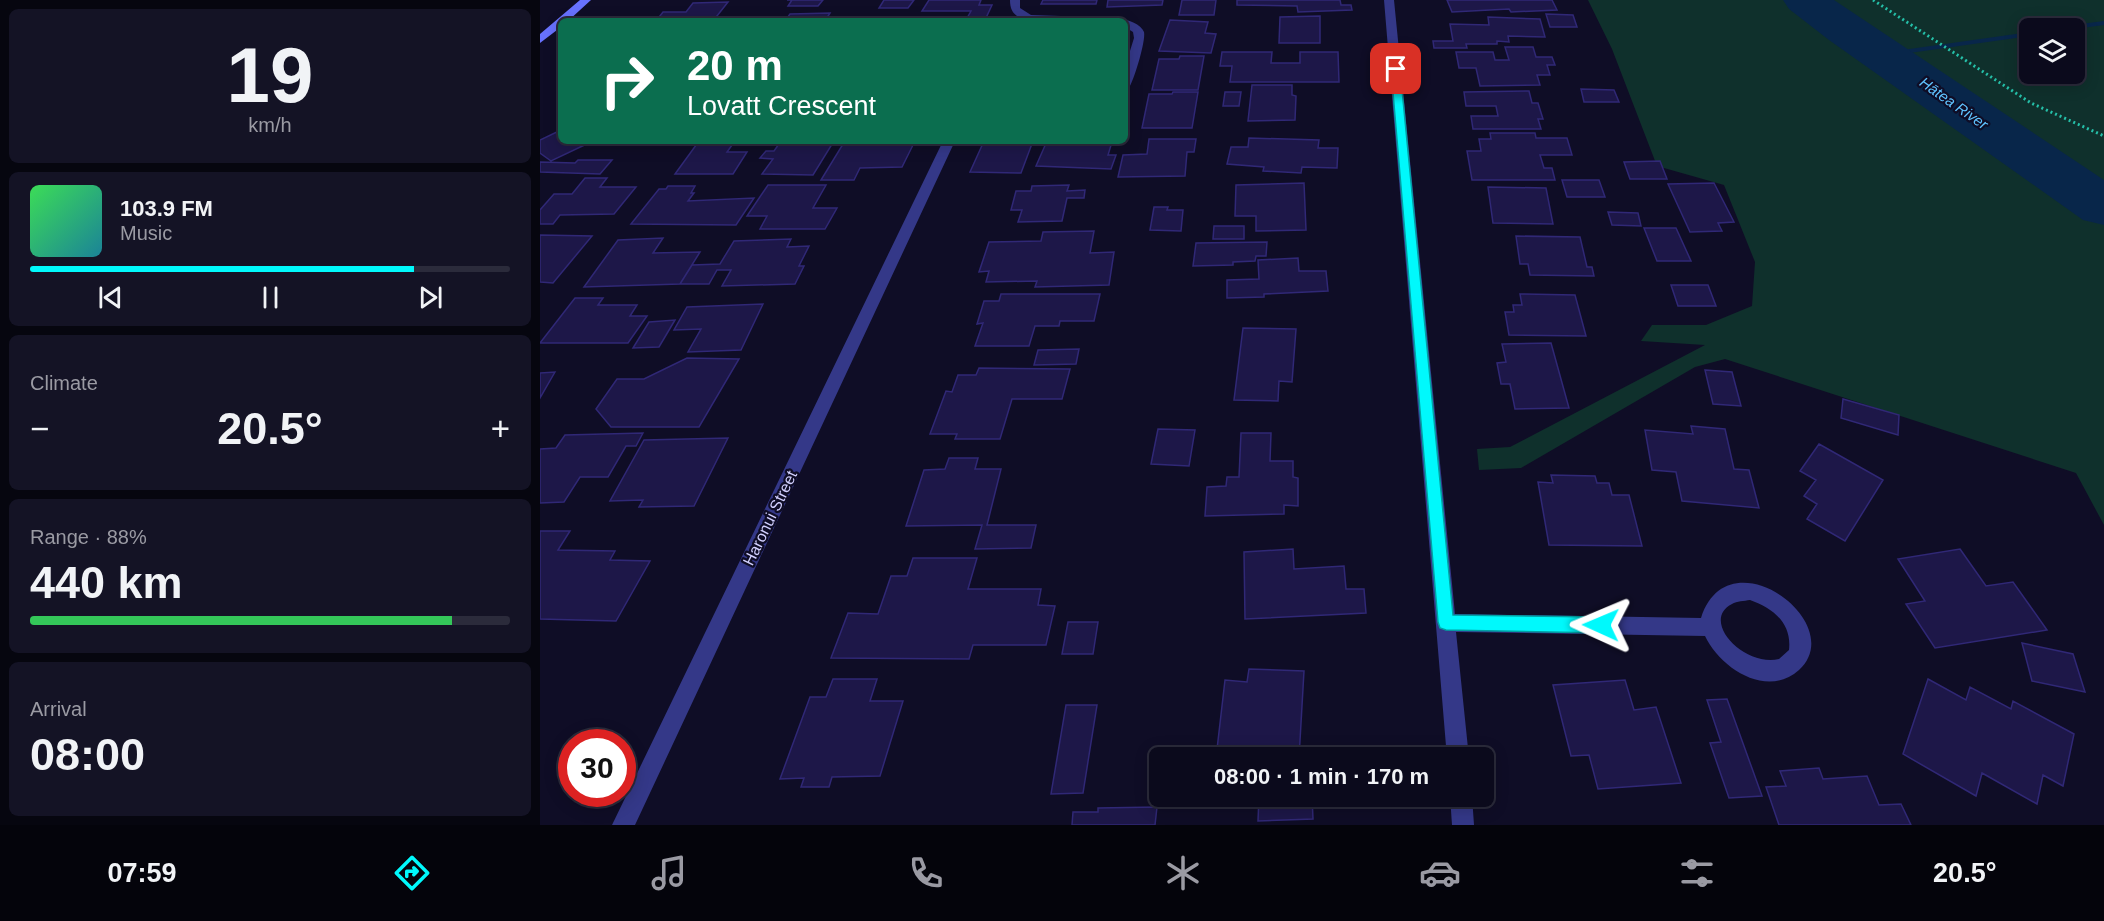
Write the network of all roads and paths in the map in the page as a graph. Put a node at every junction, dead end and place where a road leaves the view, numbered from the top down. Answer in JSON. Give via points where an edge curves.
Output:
{"nodes":[{"id":1,"x":586,"y":0,"type":"edge"},
{"id":2,"x":1015,"y":0,"type":"edge"},
{"id":3,"x":1389,"y":0,"type":"edge"},
{"id":4,"x":1873,"y":0,"type":"edge"},
{"id":5,"x":565,"y":18,"type":"edge"},
{"id":6,"x":1029,"y":18,"type":"edge"},
{"id":7,"x":558,"y":23,"type":"edge"},
{"id":8,"x":1128,"y":24,"type":"edge"},
{"id":9,"x":543,"y":35,"type":"edge"},
{"id":10,"x":1128,"y":76,"type":"edge"},
{"id":11,"x":2104,"y":136,"type":"edge"},
{"id":12,"x":947,"y":144,"type":"edge"},
{"id":13,"x":1446,"y":622,"type":"junction"},
{"id":14,"x":1711,"y":627,"type":"junction"},
{"id":15,"x":1457,"y":747,"type":"edge"},
{"id":16,"x":1462,"y":807,"type":"edge"},
{"id":17,"x":623,"y":825,"type":"edge"},
{"id":18,"x":1463,"y":825,"type":"edge"}],
"edges":[{"from":1,"to":5,"type":"main road"},
{"from":2,"to":6,"type":"street","via":[[1015,9]]},
{"from":3,"to":13,"type":"street"},
{"from":4,"to":11,"type":"path","via":[[2031,103]]},
{"from":7,"to":9,"type":"main road"},
{"from":8,"to":10,"type":"street","via":[[1138,31],[1139,38]]},
{"from":12,"to":17,"type":"street","name":"Haronui Street"},
{"from":13,"to":14,"type":"street"},
{"from":13,"to":15,"type":"street"},
{"from":14,"to":14,"type":"street","via":[[1715,603],[1724,595],[1750,591],[1778,603],[1789,614],[1801,640],[1800,652],[1794,663],[1783,669],[1755,669],[1726,652]]},
{"from":16,"to":18,"type":"street"}]}
